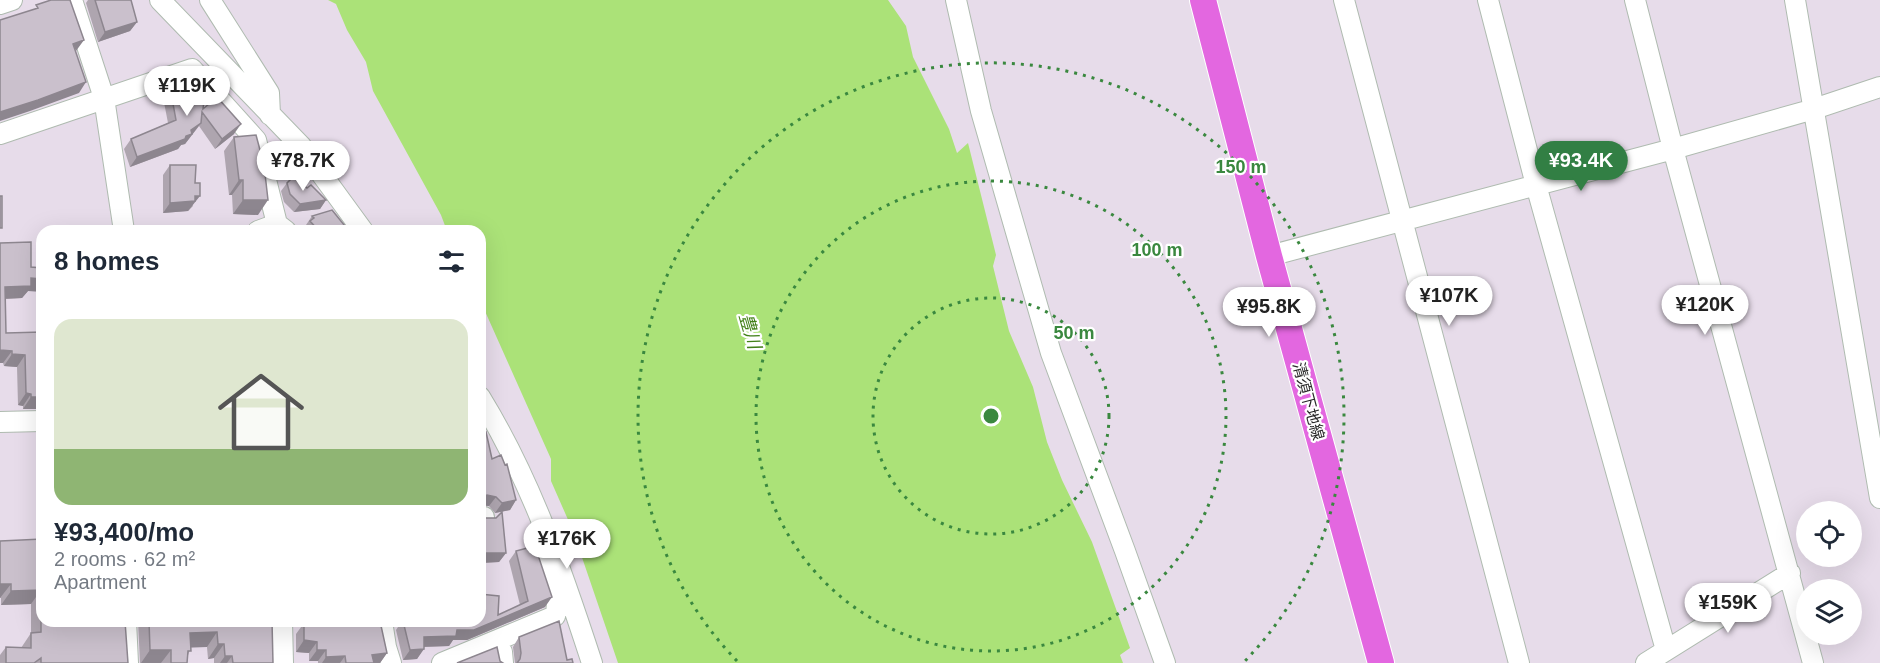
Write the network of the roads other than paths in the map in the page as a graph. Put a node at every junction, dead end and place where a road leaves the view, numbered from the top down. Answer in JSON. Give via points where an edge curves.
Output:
{"nodes":[{"id":1,"x":12,"y":0,"type":"edge"},
{"id":2,"x":72,"y":0,"type":"edge"},
{"id":3,"x":160,"y":0,"type":"edge"},
{"id":4,"x":210,"y":0,"type":"edge"},
{"id":5,"x":956,"y":0,"type":"edge"},
{"id":6,"x":1203,"y":0,"type":"edge"},
{"id":7,"x":1344,"y":0,"type":"edge"},
{"id":8,"x":1488,"y":0,"type":"edge"},
{"id":9,"x":1635,"y":0,"type":"edge"},
{"id":10,"x":1795,"y":0,"type":"edge"},
{"id":11,"x":0,"y":4,"type":"edge"},
{"id":12,"x":1880,"y":87,"type":"edge"},
{"id":13,"x":104,"y":98,"type":"junction"},
{"id":14,"x":1814,"y":109,"type":"junction"},
{"id":15,"x":270,"y":115,"type":"junction"},
{"id":16,"x":0,"y":134,"type":"edge"},
{"id":17,"x":1673,"y":148,"type":"junction"},
{"id":18,"x":1536,"y":185,"type":"junction"},
{"id":19,"x":1402,"y":220,"type":"junction"},
{"id":20,"x":123,"y":225,"type":"edge"},
{"id":21,"x":281,"y":225,"type":"edge"},
{"id":22,"x":359,"y":225,"type":"edge"},
{"id":23,"x":1269,"y":256,"type":"junction"},
{"id":24,"x":486,"y":407,"type":"edge"},
{"id":25,"x":36,"y":421,"type":"edge"},
{"id":26,"x":0,"y":422,"type":"edge"},
{"id":27,"x":533,"y":497,"type":"junction"},
{"id":28,"x":1880,"y":498,"type":"edge"},
{"id":29,"x":1790,"y":573,"type":"junction"},
{"id":30,"x":126,"y":627,"type":"edge"},
{"id":31,"x":282,"y":627,"type":"edge"},
{"id":32,"x":383,"y":627,"type":"edge"},
{"id":33,"x":496,"y":642,"type":"junction"},
{"id":34,"x":1666,"y":650,"type":"junction"},
{"id":35,"x":128,"y":663,"type":"edge"},
{"id":36,"x":283,"y":663,"type":"edge"},
{"id":37,"x":391,"y":663,"type":"edge"},
{"id":38,"x":442,"y":663,"type":"edge"},
{"id":39,"x":503,"y":663,"type":"edge"},
{"id":40,"x":592,"y":663,"type":"edge"},
{"id":41,"x":1165,"y":663,"type":"edge"},
{"id":42,"x":1381,"y":663,"type":"edge"},
{"id":43,"x":1519,"y":663,"type":"edge"},
{"id":44,"x":1646,"y":663,"type":"edge"},
{"id":45,"x":1813,"y":663,"type":"edge"}],
"edges":[{"from":1,"to":11,"type":"street"},
{"from":2,"to":13,"type":"street"},
{"from":3,"to":15,"type":"street"},
{"from":4,"to":15,"type":"street","via":[[269,93]]},
{"from":5,"to":41,"type":"street","via":[[981,111],[1051,353]]},
{"from":6,"to":23,"type":"main road","name":"清須下地線"},
{"from":7,"to":19,"type":"street"},
{"from":8,"to":18,"type":"street"},
{"from":9,"to":17,"type":"street"},
{"from":10,"to":14,"type":"street"},
{"from":12,"to":14,"type":"street"},
{"from":13,"to":16,"type":"street"},
{"from":13,"to":20,"type":"street"},
{"from":13,"to":21,"type":"street","via":[[192,69],[256,140]]},
{"from":14,"to":17,"type":"street"},
{"from":14,"to":28,"type":"street"},
{"from":15,"to":22,"type":"street","via":[[301,146]]},
{"from":17,"to":18,"type":"street"},
{"from":17,"to":29,"type":"street"},
{"from":18,"to":19,"type":"street"},
{"from":18,"to":34,"type":"street"},
{"from":19,"to":23,"type":"street"},
{"from":19,"to":43,"type":"street"},
{"from":23,"to":42,"type":"main road","name":"清須下地線"},
{"from":24,"to":27,"type":"street"},
{"from":25,"to":26,"type":"street"},
{"from":27,"to":33,"type":"street","via":[[531,516],[557,609],[549,620]]},
{"from":27,"to":40,"type":"street"},
{"from":29,"to":34,"type":"street"},
{"from":29,"to":45,"type":"street"},
{"from":30,"to":35,"type":"street"},
{"from":31,"to":36,"type":"street"},
{"from":32,"to":37,"type":"street"},
{"from":33,"to":38,"type":"street"},
{"from":33,"to":39,"type":"street"},
{"from":34,"to":44,"type":"street"}]}
